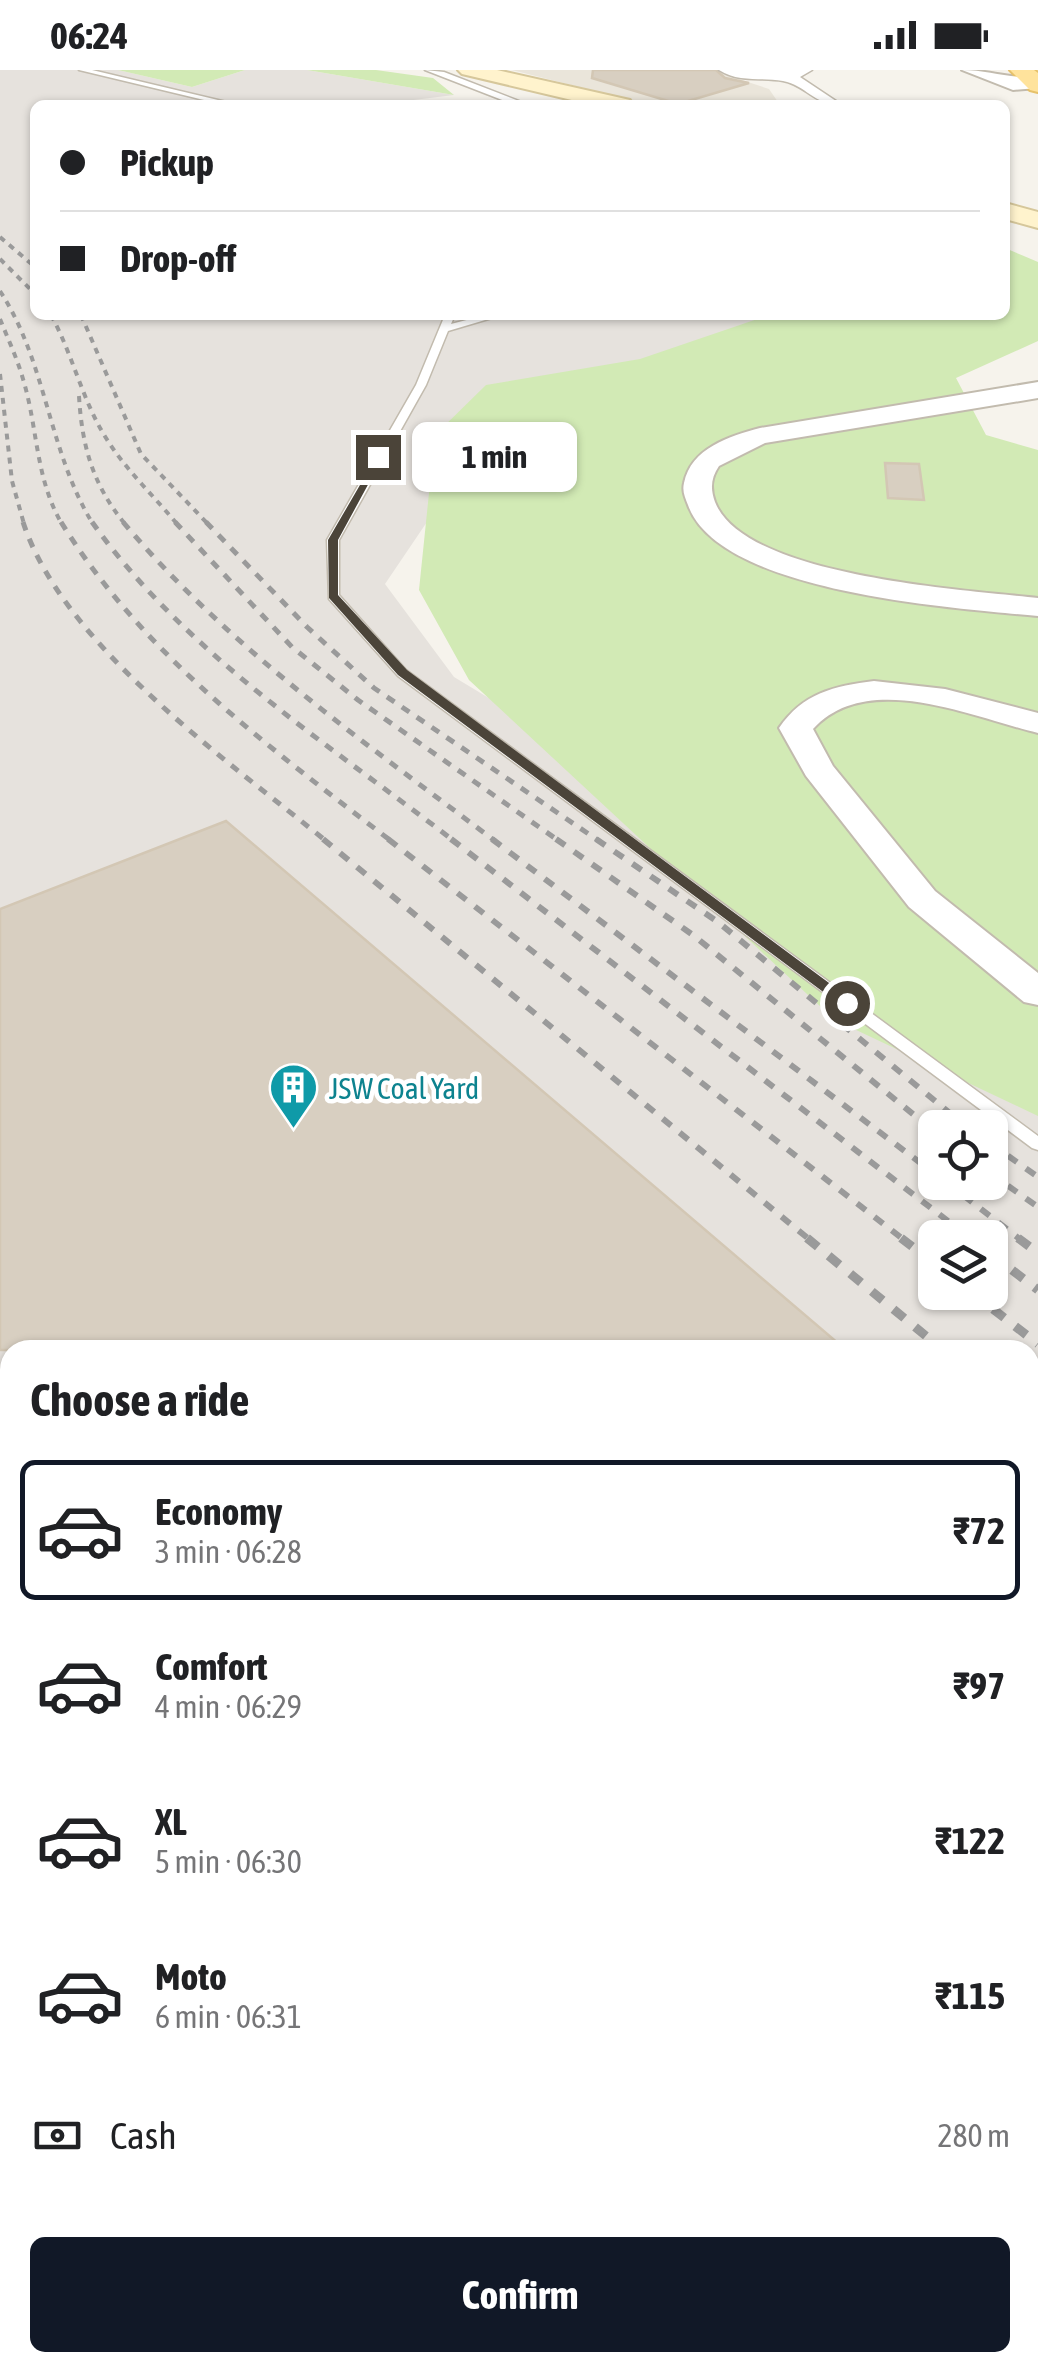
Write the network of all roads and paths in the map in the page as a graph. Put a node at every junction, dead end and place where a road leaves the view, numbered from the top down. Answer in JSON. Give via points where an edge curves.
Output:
{"nodes":[{"id":1,"x":83,"y":70,"type":"edge"},
{"id":2,"x":429,"y":70,"type":"edge"},
{"id":3,"x":468,"y":70,"type":"edge"},
{"id":4,"x":727,"y":70,"type":"edge"},
{"id":5,"x":971,"y":70,"type":"edge"},
{"id":6,"x":1001,"y":70,"type":"edge"},
{"id":7,"x":796,"y":73,"type":"edge"},
{"id":8,"x":758,"y":78,"type":"junction"},
{"id":9,"x":1034,"y":78,"type":"edge"},
{"id":10,"x":776,"y":94,"type":"dead end"},
{"id":11,"x":212,"y":100,"type":"edge"},
{"id":12,"x":505,"y":100,"type":"edge"},
{"id":13,"x":600,"y":100,"type":"edge"},
{"id":14,"x":828,"y":100,"type":"edge"},
{"id":15,"x":1010,"y":212,"type":"edge"},
{"id":16,"x":1038,"y":220,"type":"edge"},
{"id":17,"x":447,"y":322,"type":"edge"},
{"id":18,"x":1038,"y":390,"type":"edge"},
{"id":19,"x":1038,"y":607,"type":"edge"},
{"id":20,"x":1038,"y":723,"type":"edge"},
{"id":21,"x":1038,"y":993,"type":"edge"},
{"id":22,"x":1038,"y":1144,"type":"edge"}],
"edges":[{"from":1,"to":11,"type":"lane"},
{"from":2,"to":12,"type":"lane","via":[[468,80]]},
{"from":3,"to":13,"type":"main road"},
{"from":4,"to":8,"type":"street"},
{"from":5,"to":9,"type":"street","via":[[1013,84]]},
{"from":6,"to":9,"type":"street"},
{"from":7,"to":8,"type":"street"},
{"from":7,"to":14,"type":"street"},
{"from":8,"to":10,"type":"street"},
{"from":15,"to":16,"type":"main road"},
{"from":17,"to":22,"type":"lane","via":[[421,386],[333,540],[333,596],[402,672]]},
{"from":18,"to":19,"type":"street","via":[[760,436],[716,452],[698,475],[697,503],[726,541],[786,568],[872,587]]},
{"from":20,"to":21,"type":"street","via":[[881,690],[831,696],[796,728],[818,769],[922,898]]}]}
